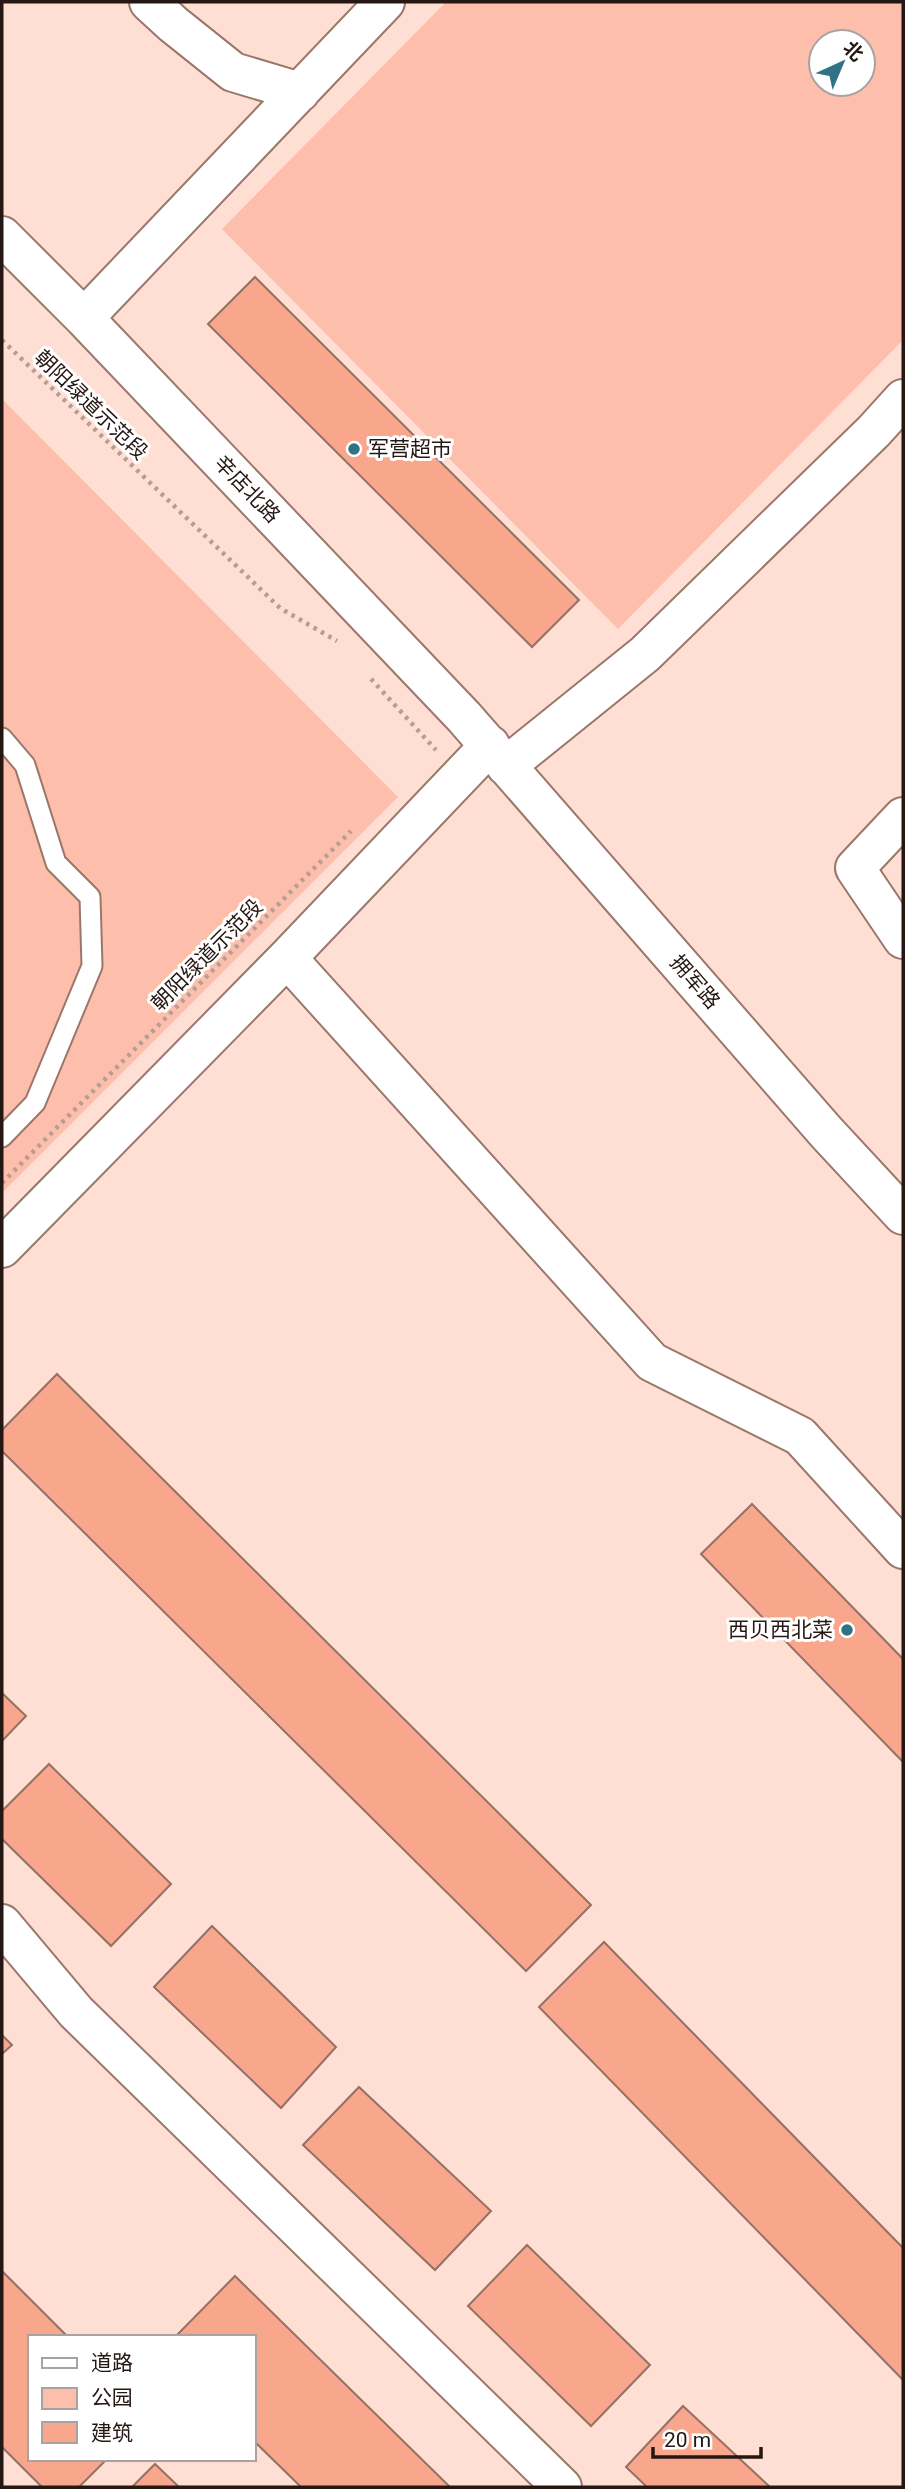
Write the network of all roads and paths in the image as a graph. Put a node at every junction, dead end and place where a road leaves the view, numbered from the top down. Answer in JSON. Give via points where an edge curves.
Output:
{"nodes":[{"id":1,"x":149,"y":2,"type":"edge"},
{"id":2,"x":350,"y":2,"type":"edge"},
{"id":3,"x":385,"y":2,"type":"edge"},
{"id":4,"x":349,"y":40,"type":"junction"},
{"id":5,"x":300,"y":92,"type":"junction"},
{"id":6,"x":2,"y":236,"type":"edge"},
{"id":7,"x":84,"y":318,"type":"junction"},
{"id":8,"x":2,"y":340,"type":"edge"},
{"id":9,"x":903,"y":399,"type":"edge"},
{"id":10,"x":345,"y":650,"type":"dead end"},
{"id":11,"x":363,"y":670,"type":"dead end"},
{"id":12,"x":464,"y":718,"type":"junction"},
{"id":13,"x":2,"y":738,"type":"edge"},
{"id":14,"x":434,"y":748,"type":"junction"},
{"id":15,"x":498,"y":756,"type":"junction"},
{"id":16,"x":425,"y":758,"type":"dead end"},
{"id":17,"x":461,"y":776,"type":"junction"},
{"id":18,"x":903,"y":817,"type":"edge"},
{"id":19,"x":356,"y":827,"type":"dead end"},
{"id":20,"x":903,"y":939,"type":"edge"},
{"id":21,"x":287,"y":958,"type":"junction"},
{"id":22,"x":2,"y":1137,"type":"edge"},
{"id":23,"x":2,"y":1183,"type":"edge"},
{"id":24,"x":903,"y":1215,"type":"edge"},
{"id":25,"x":2,"y":1248,"type":"edge"},
{"id":26,"x":903,"y":1549,"type":"edge"},
{"id":27,"x":2,"y":1924,"type":"edge"},
{"id":28,"x":562,"y":2487,"type":"edge"}],
"edges":[{"from":1,"to":5,"type":"street","via":[[233,72]]},
{"from":2,"to":4,"type":"street"},
{"from":3,"to":4,"type":"street"},
{"from":4,"to":5,"type":"street"},
{"from":5,"to":7,"type":"street"},
{"from":6,"to":7,"type":"street","name":"辛店北路"},
{"from":7,"to":12,"type":"street","name":"辛店北路"},
{"from":8,"to":10,"type":"path","name":"朝阳绿道示范段","via":[[280,608],[336,640]]},
{"from":9,"to":15,"type":"street","via":[[645,654]]},
{"from":11,"to":14,"type":"path"},
{"from":12,"to":14,"type":"path"},
{"from":12,"to":15,"type":"street","name":"辛店北路"},
{"from":13,"to":22,"type":"lane","via":[[25,765],[56,863],[90,897],[92,966],[35,1103]]},
{"from":14,"to":16,"type":"path"},
{"from":14,"to":17,"type":"path"},
{"from":15,"to":17,"type":"street"},
{"from":15,"to":24,"type":"street","name":"拥军路"},
{"from":17,"to":21,"type":"street"},
{"from":18,"to":20,"type":"street","via":[[855,868]]},
{"from":19,"to":23,"type":"path","name":"朝阳绿道示范段"},
{"from":21,"to":25,"type":"street"},
{"from":21,"to":26,"type":"street","via":[[652,1362],[800,1436]]},
{"from":27,"to":28,"type":"street","via":[[76,2012]]}]}
